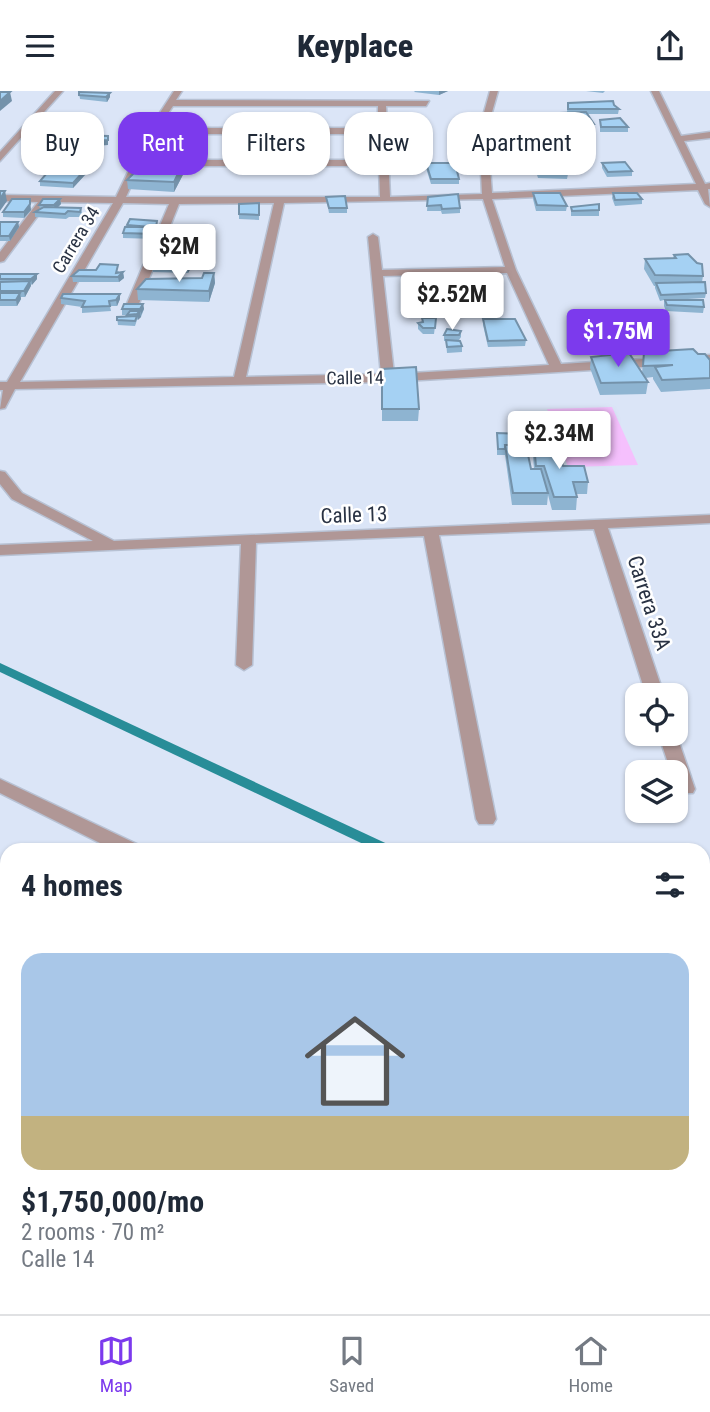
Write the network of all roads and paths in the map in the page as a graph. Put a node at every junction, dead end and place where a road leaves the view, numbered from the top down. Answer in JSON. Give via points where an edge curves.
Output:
{"nodes":[{"id":1,"x":59,"y":91,"type":"edge"},
{"id":2,"x":178,"y":91,"type":"edge"},
{"id":3,"x":494,"y":91,"type":"edge"},
{"id":4,"x":655,"y":91,"type":"edge"},
{"id":5,"x":382,"y":102,"type":"junction"},
{"id":6,"x":172,"y":103,"type":"junction"},
{"id":7,"x":426,"y":103,"type":"dead end"},
{"id":8,"x":166,"y":112,"type":"edge"},
{"id":9,"x":382,"y":112,"type":"edge"},
{"id":10,"x":208,"y":131,"type":"edge"},
{"id":11,"x":344,"y":131,"type":"edge"},
{"id":12,"x":710,"y":135,"type":"edge"},
{"id":13,"x":678,"y":139,"type":"junction"},
{"id":14,"x":0,"y":158,"type":"edge"},
{"id":15,"x":208,"y":163,"type":"edge"},
{"id":16,"x":344,"y":163,"type":"edge"},
{"id":17,"x":710,"y":171,"type":"edge"},
{"id":18,"x":131,"y":175,"type":"edge"},
{"id":19,"x":384,"y":175,"type":"edge"},
{"id":20,"x":696,"y":175,"type":"junction"},
{"id":21,"x":706,"y":189,"type":"edge"},
{"id":22,"x":0,"y":198,"type":"edge"},
{"id":23,"x":486,"y":198,"type":"junction"},
{"id":24,"x":44,"y":200,"type":"junction"},
{"id":25,"x":385,"y":200,"type":"junction"},
{"id":26,"x":119,"y":201,"type":"junction"},
{"id":27,"x":175,"y":201,"type":"junction"},
{"id":28,"x":280,"y":201,"type":"junction"},
{"id":29,"x":710,"y":204,"type":"edge"},
{"id":30,"x":373,"y":237,"type":"dead end"},
{"id":31,"x":0,"y":259,"type":"edge"},
{"id":32,"x":511,"y":270,"type":"junction"},
{"id":33,"x":379,"y":273,"type":"junction"},
{"id":34,"x":132,"y":306,"type":"edge"},
{"id":35,"x":710,"y":359,"type":"edge"},
{"id":36,"x":557,"y":368,"type":"junction"},
{"id":37,"x":388,"y":378,"type":"junction"},
{"id":38,"x":239,"y":381,"type":"junction"},
{"id":39,"x":4,"y":386,"type":"edge"},
{"id":40,"x":0,"y":405,"type":"edge"},
{"id":41,"x":0,"y":475,"type":"edge"},
{"id":42,"x":710,"y":519,"type":"edge"},
{"id":43,"x":600,"y":525,"type":"junction"},
{"id":44,"x":430,"y":533,"type":"junction"},
{"id":45,"x":249,"y":541,"type":"junction"},
{"id":46,"x":112,"y":546,"type":"junction"},
{"id":47,"x":0,"y":550,"type":"edge"},
{"id":48,"x":244,"y":665,"type":"dead end"},
{"id":49,"x":651,"y":683,"type":"edge"},
{"id":50,"x":0,"y":785,"type":"edge"},
{"id":51,"x":486,"y":819,"type":"dead end"},
{"id":52,"x":118,"y":843,"type":"edge"}],
"edges":[{"from":1,"to":14,"type":"street"},
{"from":2,"to":6,"type":"street","name":"Carrera 34"},
{"from":3,"to":23,"type":"street","via":[[483,130]]},
{"from":4,"to":13,"type":"street"},
{"from":5,"to":6,"type":"street"},
{"from":5,"to":7,"type":"street"},
{"from":5,"to":9,"type":"street"},
{"from":6,"to":8,"type":"street","name":"Carrera 34"},
{"from":10,"to":11,"type":"street"},
{"from":12,"to":13,"type":"street"},
{"from":13,"to":20,"type":"street"},
{"from":15,"to":16,"type":"street"},
{"from":17,"to":20,"type":"street"},
{"from":18,"to":26,"type":"street","name":"Carrera 34"},
{"from":19,"to":25,"type":"street"},
{"from":20,"to":21,"type":"street"},
{"from":21,"to":23,"type":"street"},
{"from":21,"to":29,"type":"street"},
{"from":22,"to":24,"type":"street"},
{"from":23,"to":25,"type":"street"},
{"from":23,"to":32,"type":"street"},
{"from":24,"to":26,"type":"street"},
{"from":24,"to":31,"type":"street"},
{"from":25,"to":28,"type":"street"},
{"from":26,"to":27,"type":"street"},
{"from":26,"to":39,"type":"street","name":"Carrera 34"},
{"from":27,"to":28,"type":"street"},
{"from":27,"to":34,"type":"street"},
{"from":28,"to":38,"type":"street"},
{"from":30,"to":33,"type":"street"},
{"from":32,"to":33,"type":"street"},
{"from":32,"to":36,"type":"street"},
{"from":33,"to":37,"type":"street"},
{"from":35,"to":36,"type":"street","name":"Calle 14"},
{"from":36,"to":37,"type":"street","name":"Calle 14"},
{"from":37,"to":38,"type":"street","name":"Calle 14"},
{"from":38,"to":39,"type":"street","name":"Calle 14"},
{"from":39,"to":40,"type":"street","name":"Carrera 34"},
{"from":41,"to":46,"type":"street","via":[[17,496]]},
{"from":42,"to":43,"type":"street","name":"Calle 13"},
{"from":43,"to":44,"type":"street","name":"Calle 13"},
{"from":43,"to":49,"type":"street","name":"Carrera 33A"},
{"from":44,"to":45,"type":"street","name":"Calle 13"},
{"from":44,"to":51,"type":"street"},
{"from":45,"to":46,"type":"street","name":"Calle 13"},
{"from":45,"to":48,"type":"street"},
{"from":46,"to":47,"type":"street","name":"Calle 13"},
{"from":50,"to":52,"type":"street"}]}
